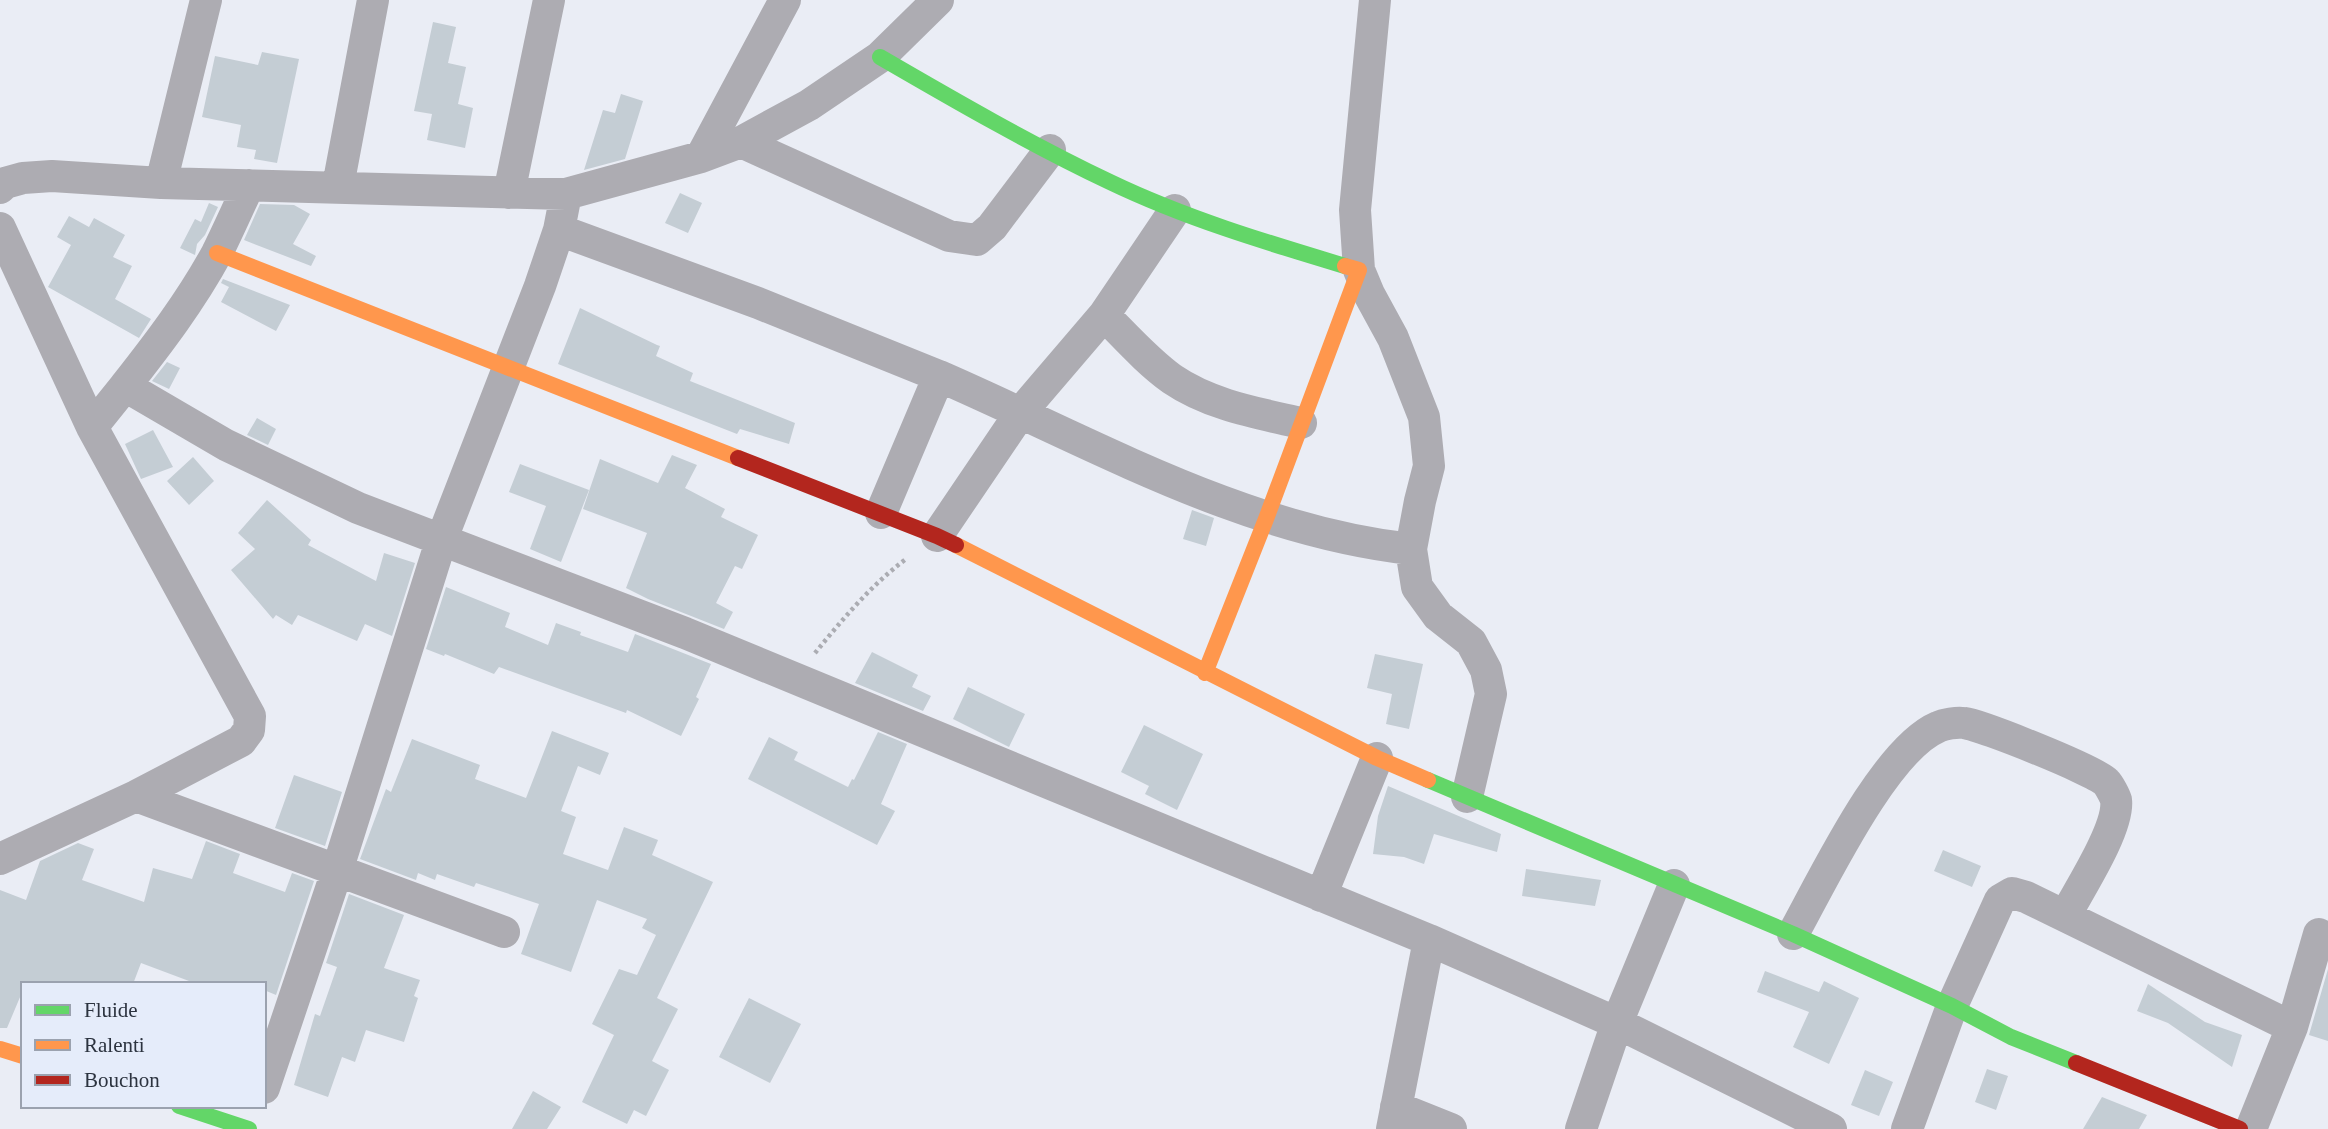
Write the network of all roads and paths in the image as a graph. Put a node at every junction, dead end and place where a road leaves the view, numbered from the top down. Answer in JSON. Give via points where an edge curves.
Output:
{"nodes":[{"id":1,"x":206,"y":0,"type":"edge"},
{"id":2,"x":373,"y":0,"type":"edge"},
{"id":3,"x":549,"y":0,"type":"edge"},
{"id":4,"x":785,"y":0,"type":"edge"},
{"id":5,"x":938,"y":0,"type":"edge"},
{"id":6,"x":1375,"y":0,"type":"edge"},
{"id":7,"x":880,"y":57,"type":"junction"},
{"id":8,"x":741,"y":142,"type":"junction"},
{"id":9,"x":1050,"y":150,"type":"junction"},
{"id":10,"x":701,"y":157,"type":"junction"},
{"id":11,"x":161,"y":183,"type":"junction"},
{"id":12,"x":249,"y":185,"type":"junction"},
{"id":13,"x":338,"y":187,"type":"junction"},
{"id":14,"x":0,"y":188,"type":"edge"},
{"id":15,"x":509,"y":193,"type":"junction"},
{"id":16,"x":566,"y":194,"type":"junction"},
{"id":17,"x":1175,"y":210,"type":"junction"},
{"id":18,"x":0,"y":228,"type":"edge"},
{"id":19,"x":559,"y":230,"type":"junction"},
{"id":20,"x":217,"y":253,"type":"junction"},
{"id":21,"x":1359,"y":270,"type":"junction"},
{"id":22,"x":1104,"y":315,"type":"junction"},
{"id":23,"x":509,"y":370,"type":"junction"},
{"id":24,"x":939,"y":376,"type":"junction"},
{"id":25,"x":125,"y":386,"type":"junction"},
{"id":26,"x":1021,"y":412,"type":"junction"},
{"id":27,"x":1301,"y":423,"type":"junction"},
{"id":28,"x":92,"y":427,"type":"junction"},
{"id":29,"x":881,"y":513,"type":"junction"},
{"id":30,"x":1266,"y":519,"type":"junction"},
{"id":31,"x":937,"y":536,"type":"junction"},
{"id":32,"x":441,"y":541,"type":"junction"},
{"id":33,"x":1411,"y":550,"type":"junction"},
{"id":34,"x":1205,"y":673,"type":"junction"},
{"id":35,"x":793,"y":679,"type":"junction"},
{"id":36,"x":1377,"y":758,"type":"junction"},
{"id":37,"x":136,"y":796,"type":"junction"},
{"id":38,"x":1467,"y":797,"type":"junction"},
{"id":39,"x":0,"y":859,"type":"edge"},
{"id":40,"x":337,"y":871,"type":"junction"},
{"id":41,"x":1674,"y":885,"type":"junction"},
{"id":42,"x":1321,"y":896,"type":"junction"},
{"id":43,"x":2065,"y":916,"type":"junction"},
{"id":44,"x":504,"y":932,"type":"dead end"},
{"id":45,"x":1793,"y":934,"type":"junction"},
{"id":46,"x":2319,"y":934,"type":"dead end"},
{"id":47,"x":1429,"y":940,"type":"junction"},
{"id":48,"x":1952,"y":1006,"type":"junction"},
{"id":49,"x":1617,"y":1023,"type":"junction"},
{"id":50,"x":2292,"y":1027,"type":"junction"},
{"id":51,"x":0,"y":1049,"type":"edge"},
{"id":52,"x":21,"y":1055,"type":"edge"},
{"id":53,"x":266,"y":1082,"type":"edge"},
{"id":54,"x":184,"y":1108,"type":"edge"},
{"id":55,"x":257,"y":1108,"type":"edge"},
{"id":56,"x":1394,"y":1118,"type":"edge"},
{"id":57,"x":250,"y":1129,"type":"edge"},
{"id":58,"x":1451,"y":1129,"type":"edge"},
{"id":59,"x":1581,"y":1129,"type":"edge"},
{"id":60,"x":1831,"y":1129,"type":"edge"},
{"id":61,"x":1908,"y":1129,"type":"edge"},
{"id":62,"x":2240,"y":1129,"type":"edge"},
{"id":63,"x":2251,"y":1129,"type":"edge"}],
"edges":[{"from":1,"to":11,"type":"street"},
{"from":2,"to":13,"type":"street"},
{"from":3,"to":15,"type":"street"},
{"from":4,"to":10,"type":"street"},
{"from":5,"to":7,"type":"street"},
{"from":6,"to":21,"type":"street","via":[[1355,210]]},
{"from":7,"to":8,"type":"street","via":[[809,105]]},
{"from":7,"to":9,"type":"street"},
{"from":8,"to":9,"type":"street","via":[[949,236],[977,240]]},
{"from":8,"to":10,"type":"street"},
{"from":9,"to":17,"type":"street"},
{"from":10,"to":16,"type":"street"},
{"from":11,"to":12,"type":"street"},
{"from":11,"to":14,"type":"street","via":[[52,176],[23,178]]},
{"from":12,"to":13,"type":"street"},
{"from":12,"to":20,"type":"street"},
{"from":13,"to":15,"type":"street"},
{"from":15,"to":16,"type":"street"},
{"from":16,"to":19,"type":"street"},
{"from":17,"to":21,"type":"street"},
{"from":17,"to":22,"type":"street"},
{"from":18,"to":28,"type":"street"},
{"from":19,"to":23,"type":"street"},
{"from":19,"to":24,"type":"street"},
{"from":20,"to":23,"type":"street"},
{"from":20,"to":25,"type":"street","via":[[171,326]]},
{"from":21,"to":27,"type":"street"},
{"from":21,"to":33,"type":"street","via":[[1393,338],[1424,418],[1429,466]]},
{"from":22,"to":26,"type":"street"},
{"from":22,"to":27,"type":"street","via":[[1173,379],[1208,398]]},
{"from":23,"to":29,"type":"street"},
{"from":23,"to":32,"type":"street"},
{"from":24,"to":26,"type":"street"},
{"from":24,"to":29,"type":"street"},
{"from":25,"to":28,"type":"street"},
{"from":25,"to":32,"type":"street","via":[[226,445],[358,508]]},
{"from":26,"to":30,"type":"street","via":[[1187,490]]},
{"from":26,"to":31,"type":"street"},
{"from":27,"to":30,"type":"street"},
{"from":28,"to":37,"type":"street","via":[[250,716],[249,730],[241,741]]},
{"from":29,"to":31,"type":"street"},
{"from":30,"to":33,"type":"street"},
{"from":30,"to":34,"type":"street"},
{"from":31,"to":34,"type":"street"},
{"from":31,"to":35,"type":"path","via":[[888,572]]},
{"from":32,"to":35,"type":"street"},
{"from":32,"to":40,"type":"street"},
{"from":33,"to":38,"type":"street","via":[[1417,587],[1438,615],[1471,642],[1486,670],[1491,694]]},
{"from":34,"to":36,"type":"street"},
{"from":35,"to":42,"type":"street"},
{"from":36,"to":38,"type":"street"},
{"from":36,"to":42,"type":"street"},
{"from":37,"to":39,"type":"street"},
{"from":37,"to":40,"type":"street"},
{"from":38,"to":41,"type":"street"},
{"from":40,"to":44,"type":"street"},
{"from":40,"to":53,"type":"street"},
{"from":41,"to":45,"type":"street"},
{"from":41,"to":49,"type":"street"},
{"from":42,"to":47,"type":"street"},
{"from":43,"to":45,"type":"street","via":[[2113,825],[2116,799],[2105,780],[2029,745],[1963,723],[1939,726],[1893,766],[1870,797]]},
{"from":43,"to":48,"type":"street","via":[[2012,893],[2000,901]]},
{"from":43,"to":50,"type":"street"},
{"from":45,"to":48,"type":"street"},
{"from":46,"to":50,"type":"street"},
{"from":47,"to":49,"type":"street"},
{"from":47,"to":56,"type":"street"},
{"from":48,"to":61,"type":"street"},
{"from":48,"to":62,"type":"street","via":[[2011,1037]]},
{"from":49,"to":59,"type":"street"},
{"from":49,"to":60,"type":"street"},
{"from":50,"to":63,"type":"street"},
{"from":51,"to":52,"type":"street"},
{"from":54,"to":57,"type":"street"},
{"from":55,"to":57,"type":"street"},
{"from":56,"to":58,"type":"street"}]}
